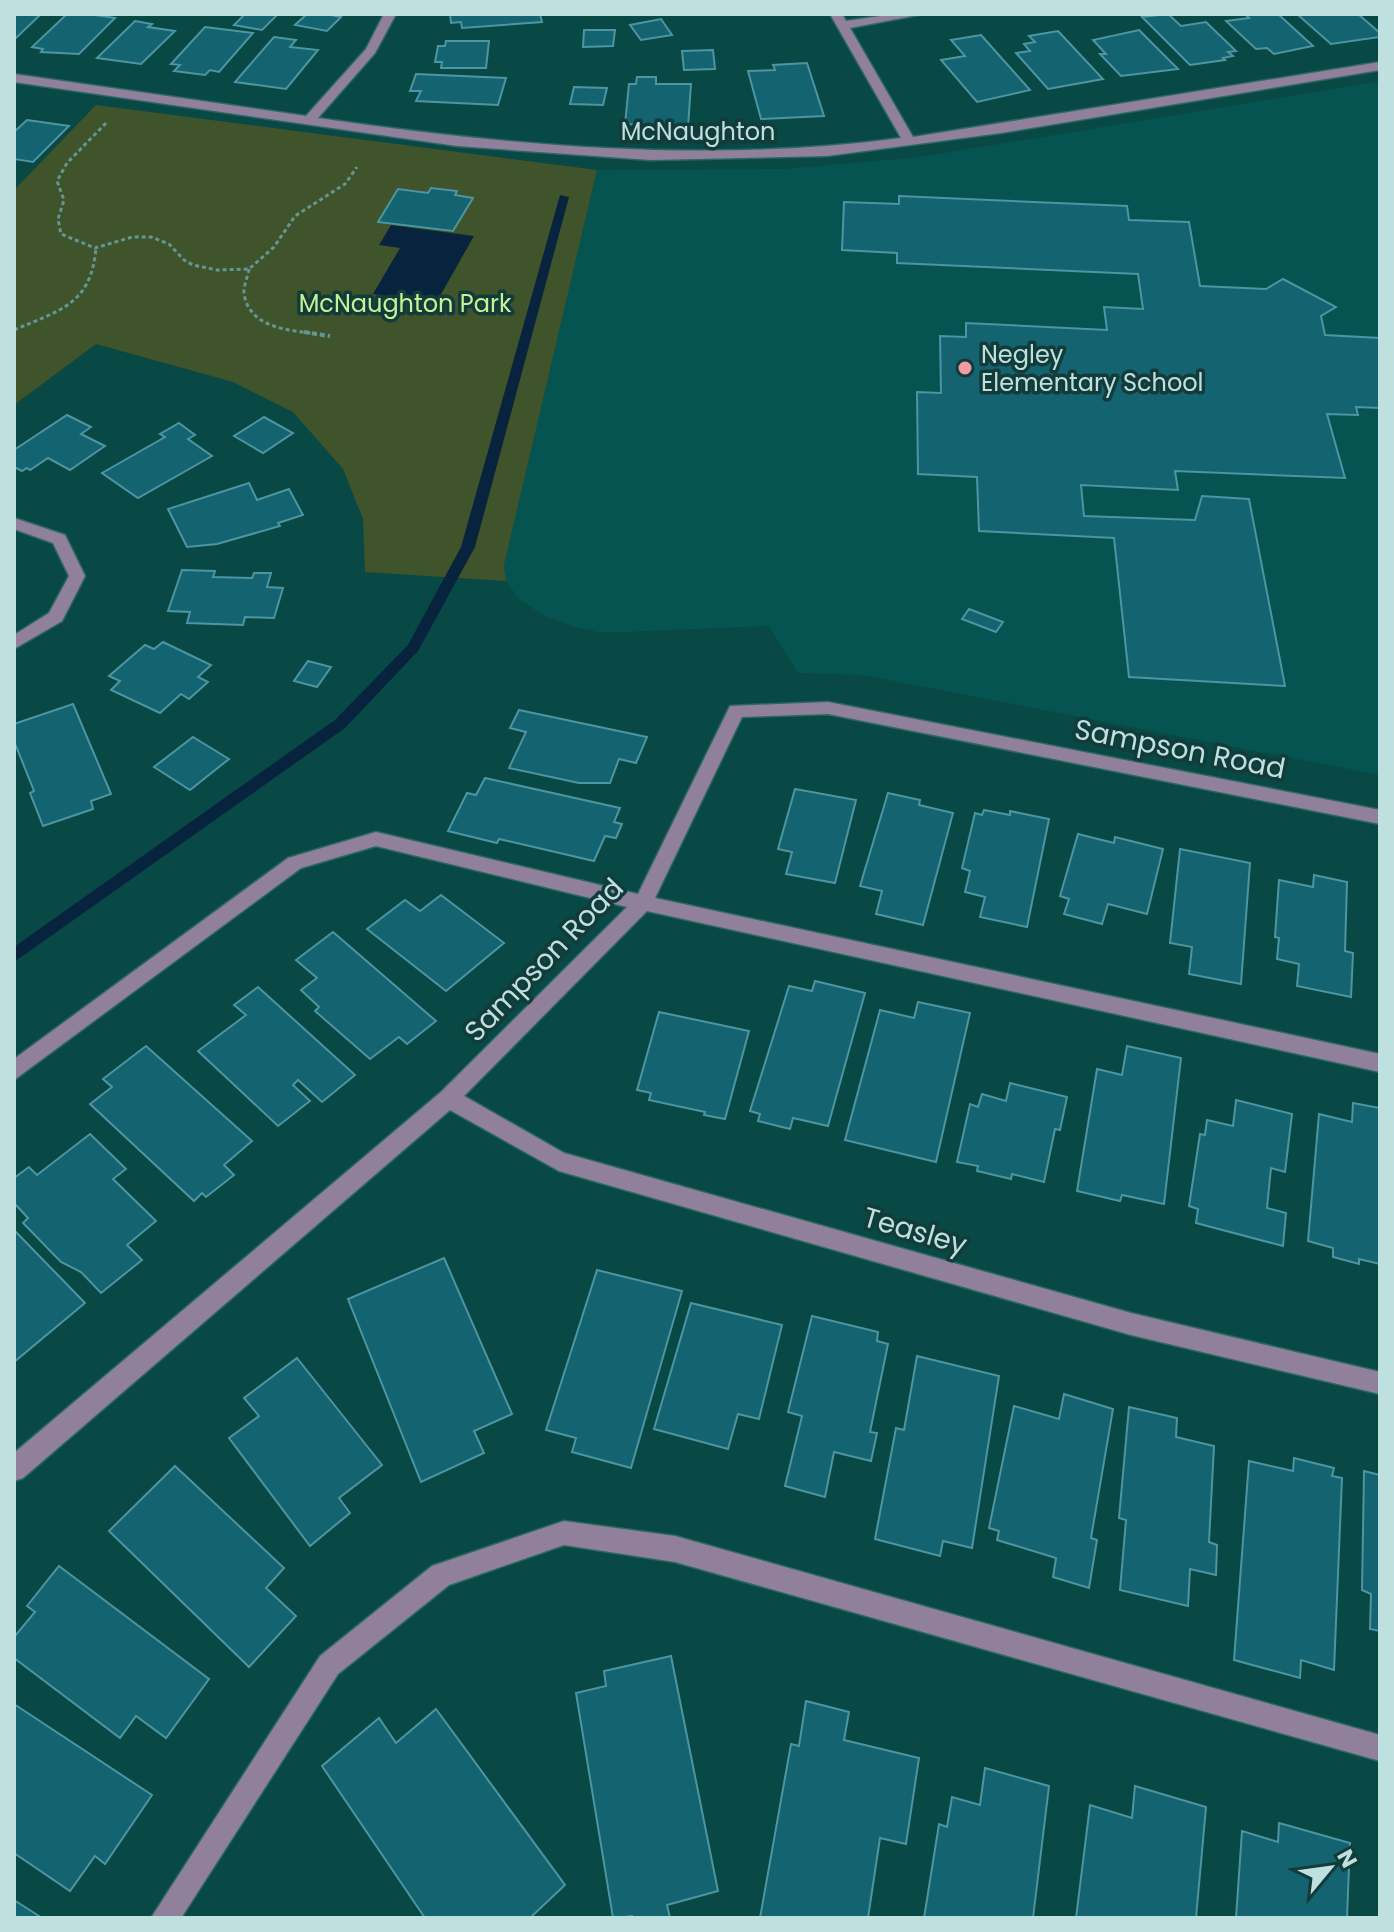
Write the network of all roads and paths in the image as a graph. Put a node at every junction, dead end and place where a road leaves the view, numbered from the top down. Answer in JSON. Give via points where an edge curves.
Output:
{"nodes":[{"id":1,"x":390,"y":14,"type":"edge"},
{"id":2,"x":917,"y":14,"type":"edge"},
{"id":3,"x":840,"y":19,"type":"edge"},
{"id":4,"x":1380,"y":66,"type":"edge"},
{"id":5,"x":14,"y":78,"type":"edge"},
{"id":6,"x":311,"y":119,"type":"junction"},
{"id":7,"x":107,"y":122,"type":"dead end"},
{"id":8,"x":909,"y":141,"type":"junction"},
{"id":9,"x":357,"y":167,"type":"dead end"},
{"id":10,"x":96,"y":248,"type":"junction"},
{"id":11,"x":249,"y":269,"type":"junction"},
{"id":12,"x":14,"y":330,"type":"edge"},
{"id":13,"x":330,"y":336,"type":"dead end"},
{"id":14,"x":14,"y":523,"type":"edge"},
{"id":15,"x":14,"y":643,"type":"edge"},
{"id":16,"x":1380,"y":817,"type":"edge"},
{"id":17,"x":643,"y":903,"type":"junction"},
{"id":18,"x":1380,"y":1063,"type":"edge"},
{"id":19,"x":14,"y":1071,"type":"edge"},
{"id":20,"x":448,"y":1098,"type":"junction"},
{"id":21,"x":1380,"y":1383,"type":"edge"},
{"id":22,"x":14,"y":1469,"type":"edge"},
{"id":23,"x":1380,"y":1748,"type":"edge"},
{"id":24,"x":165,"y":1918,"type":"edge"}],
"edges":[{"from":1,"to":6,"type":"street","via":[[371,50]]},
{"from":2,"to":3,"type":"street"},
{"from":3,"to":8,"type":"street"},
{"from":4,"to":8,"type":"street","name":"McNaughton"},
{"from":5,"to":6,"type":"street","name":"McNaughton"},
{"from":6,"to":8,"type":"street","name":"McNaughton","via":[[457,142],[651,156],[827,152]]},
{"from":7,"to":10,"type":"path","via":[[67,163],[57,181],[64,200],[58,219],[61,234]]},
{"from":9,"to":11,"type":"path","via":[[345,184],[295,216],[274,247]]},
{"from":10,"to":11,"type":"path","via":[[121,238],[154,237],[166,241],[186,262],[207,269]]},
{"from":10,"to":12,"type":"path","via":[[92,278],[81,294]]},
{"from":11,"to":13,"type":"path","via":[[244,294],[258,320]]},
{"from":14,"to":15,"type":"street","via":[[59,539],[77,576],[56,617]]},
{"from":16,"to":17,"type":"street","name":"Sampson Road","via":[[828,708],[736,711]]},
{"from":17,"to":18,"type":"street"},
{"from":17,"to":19,"type":"street","via":[[376,839],[295,863]]},
{"from":17,"to":20,"type":"street","name":"Sampson Road"},
{"from":20,"to":21,"type":"street","name":"Teasley","via":[[559,1161],[1131,1324]]},
{"from":20,"to":22,"type":"street","name":"Sampson Road"},
{"from":23,"to":24,"type":"street","via":[[675,1549],[564,1533],[441,1575],[329,1665]]}]}
